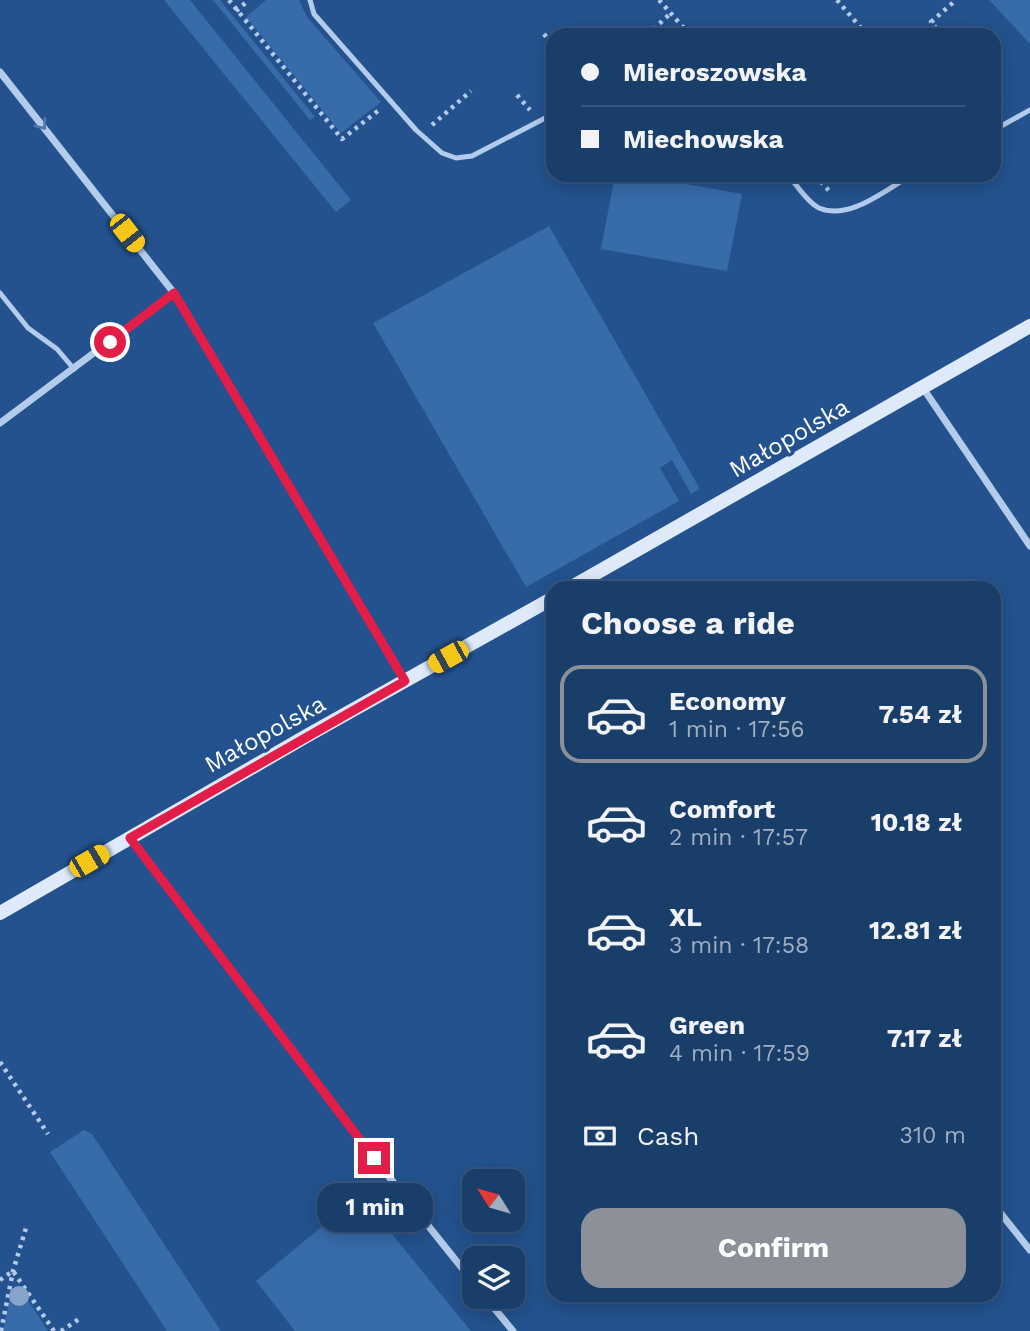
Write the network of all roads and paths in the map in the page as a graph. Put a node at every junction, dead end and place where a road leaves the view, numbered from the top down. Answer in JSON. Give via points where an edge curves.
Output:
{"nodes":[{"id":1,"x":229,"y":0,"type":"edge"},
{"id":2,"x":249,"y":0,"type":"edge"},
{"id":3,"x":310,"y":0,"type":"edge"},
{"id":4,"x":659,"y":0,"type":"edge"},
{"id":5,"x":837,"y":0,"type":"edge"},
{"id":6,"x":956,"y":0,"type":"edge"},
{"id":7,"x":236,"y":11,"type":"junction"},
{"id":8,"x":671,"y":13,"type":"junction"},
{"id":9,"x":655,"y":28,"type":"edge"},
{"id":10,"x":684,"y":28,"type":"edge"},
{"id":11,"x":861,"y":28,"type":"edge"},
{"id":12,"x":936,"y":28,"type":"edge"},
{"id":13,"x":544,"y":34,"type":"dead end"},
{"id":14,"x":546,"y":36,"type":"edge"},
{"id":15,"x":0,"y":72,"type":"edge"},
{"id":16,"x":471,"y":91,"type":"dead end"},
{"id":17,"x":391,"y":100,"type":"junction"},
{"id":18,"x":1030,"y":110,"type":"edge"},
{"id":19,"x":546,"y":118,"type":"edge"},
{"id":20,"x":1001,"y":126,"type":"edge"},
{"id":21,"x":421,"y":135,"type":"junction"},
{"id":22,"x":795,"y":182,"type":"edge"},
{"id":23,"x":900,"y":182,"type":"edge"},
{"id":24,"x":0,"y":293,"type":"edge"},
{"id":25,"x":174,"y":293,"type":"junction"},
{"id":26,"x":1030,"y":326,"type":"edge"},
{"id":27,"x":74,"y":369,"type":"junction"},
{"id":28,"x":923,"y":388,"type":"junction"},
{"id":29,"x":0,"y":423,"type":"edge"},
{"id":30,"x":1030,"y":547,"type":"edge"},
{"id":31,"x":582,"y":581,"type":"edge"},
{"id":32,"x":546,"y":607,"type":"edge"},
{"id":33,"x":405,"y":681,"type":"junction"},
{"id":34,"x":130,"y":838,"type":"junction"},
{"id":35,"x":0,"y":913,"type":"edge"},
{"id":36,"x":0,"y":1062,"type":"edge"},
{"id":37,"x":48,"y":1134,"type":"dead end"},
{"id":38,"x":1001,"y":1214,"type":"edge"},
{"id":39,"x":26,"y":1228,"type":"dead end"},
{"id":40,"x":1030,"y":1250,"type":"edge"},
{"id":41,"x":462,"y":1268,"type":"edge"},
{"id":42,"x":13,"y":1271,"type":"junction"},
{"id":43,"x":0,"y":1280,"type":"edge"},
{"id":44,"x":495,"y":1309,"type":"edge"},
{"id":45,"x":82,"y":1317,"type":"dead end"},
{"id":46,"x":1,"y":1331,"type":"edge"},
{"id":47,"x":54,"y":1331,"type":"edge"},
{"id":48,"x":61,"y":1331,"type":"edge"},
{"id":49,"x":513,"y":1331,"type":"edge"}],
"edges":[{"from":1,"to":7,"type":"path"},
{"from":2,"to":7,"type":"path"},
{"from":3,"to":17,"type":"lane","via":[[314,14]]},
{"from":4,"to":8,"type":"path"},
{"from":5,"to":11,"type":"path"},
{"from":6,"to":12,"type":"path","via":[[931,22]]},
{"from":7,"to":17,"type":"path","via":[[342,139]]},
{"from":8,"to":9,"type":"path"},
{"from":8,"to":10,"type":"path"},
{"from":13,"to":14,"type":"path"},
{"from":15,"to":25,"type":"street","one_way":true},
{"from":16,"to":21,"type":"path"},
{"from":17,"to":21,"type":"lane"},
{"from":18,"to":20,"type":"lane"},
{"from":19,"to":21,"type":"lane","via":[[472,156],[456,158],[442,153]]},
{"from":22,"to":23,"type":"lane","via":[[819,207],[850,210]]},
{"from":24,"to":27,"type":"lane","via":[[28,328],[57,349]]},
{"from":25,"to":27,"type":"street"},
{"from":25,"to":33,"type":"street"},
{"from":26,"to":28,"type":"street","name":"Małopolska"},
{"from":27,"to":29,"type":"street"},
{"from":28,"to":30,"type":"street"},
{"from":28,"to":31,"type":"street","name":"Małopolska"},
{"from":32,"to":33,"type":"street","name":"Małopolska"},
{"from":33,"to":34,"type":"street","name":"Małopolska"},
{"from":34,"to":35,"type":"street","name":"Małopolska"},
{"from":34,"to":41,"type":"street"},
{"from":36,"to":37,"type":"path"},
{"from":38,"to":40,"type":"street"},
{"from":39,"to":42,"type":"path"},
{"from":42,"to":43,"type":"path"},
{"from":42,"to":46,"type":"path"},
{"from":42,"to":47,"type":"path"},
{"from":44,"to":49,"type":"street"},
{"from":45,"to":48,"type":"path"}]}
